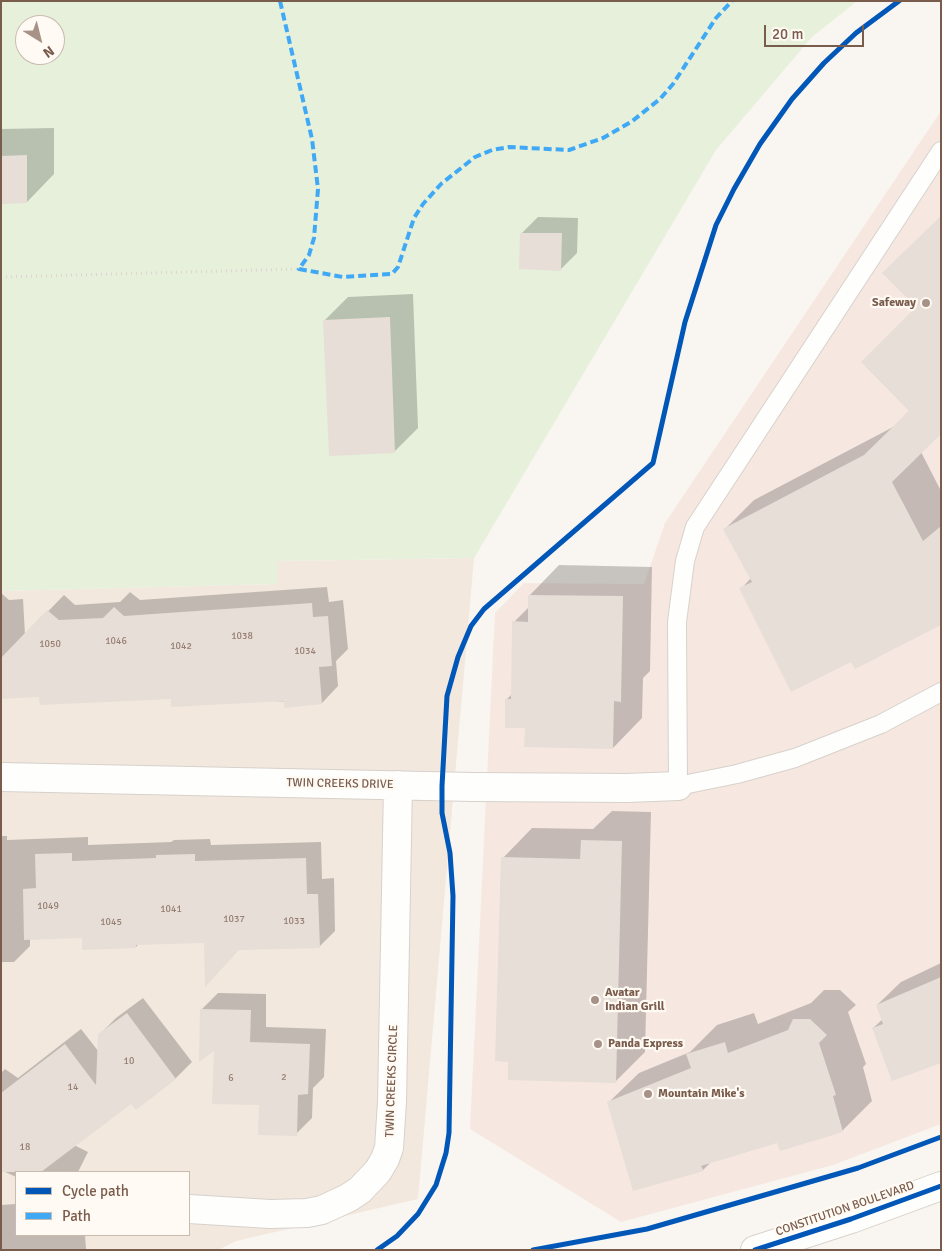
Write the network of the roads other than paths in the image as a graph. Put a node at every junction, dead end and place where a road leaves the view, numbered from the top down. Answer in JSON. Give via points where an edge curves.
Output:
{"nodes":[{"id":1,"x":941,"y":151,"type":"edge"},
{"id":2,"x":941,"y":692,"type":"edge"},
{"id":3,"x":1,"y":777,"type":"edge"},
{"id":4,"x":398,"y":785,"type":"junction"},
{"id":5,"x":678,"y":786,"type":"junction"},
{"id":6,"x":941,"y":1186,"type":"edge"},
{"id":7,"x":190,"y":1209,"type":"edge"},
{"id":8,"x":754,"y":1250,"type":"edge"}],
"edges":[{"from":1,"to":5,"type":"lane","via":[[695,526],[685,562],[677,622]]},
{"from":2,"to":5,"type":"lane","via":[[880,724],[812,751],[738,774]]},
{"from":3,"to":4,"type":"street","name":"TWIN CREEKS DRIVE"},
{"from":4,"to":5,"type":"street","name":"TWIN CREEKS DRIVE"},
{"from":4,"to":7,"type":"street","name":"TWIN CREEKS CIRCLE","via":[[392,1102],[389,1148],[385,1159],[360,1190],[322,1210],[270,1214]]},
{"from":6,"to":8,"type":"street","name":"CONSTITUTION BOULEVARD"}]}
